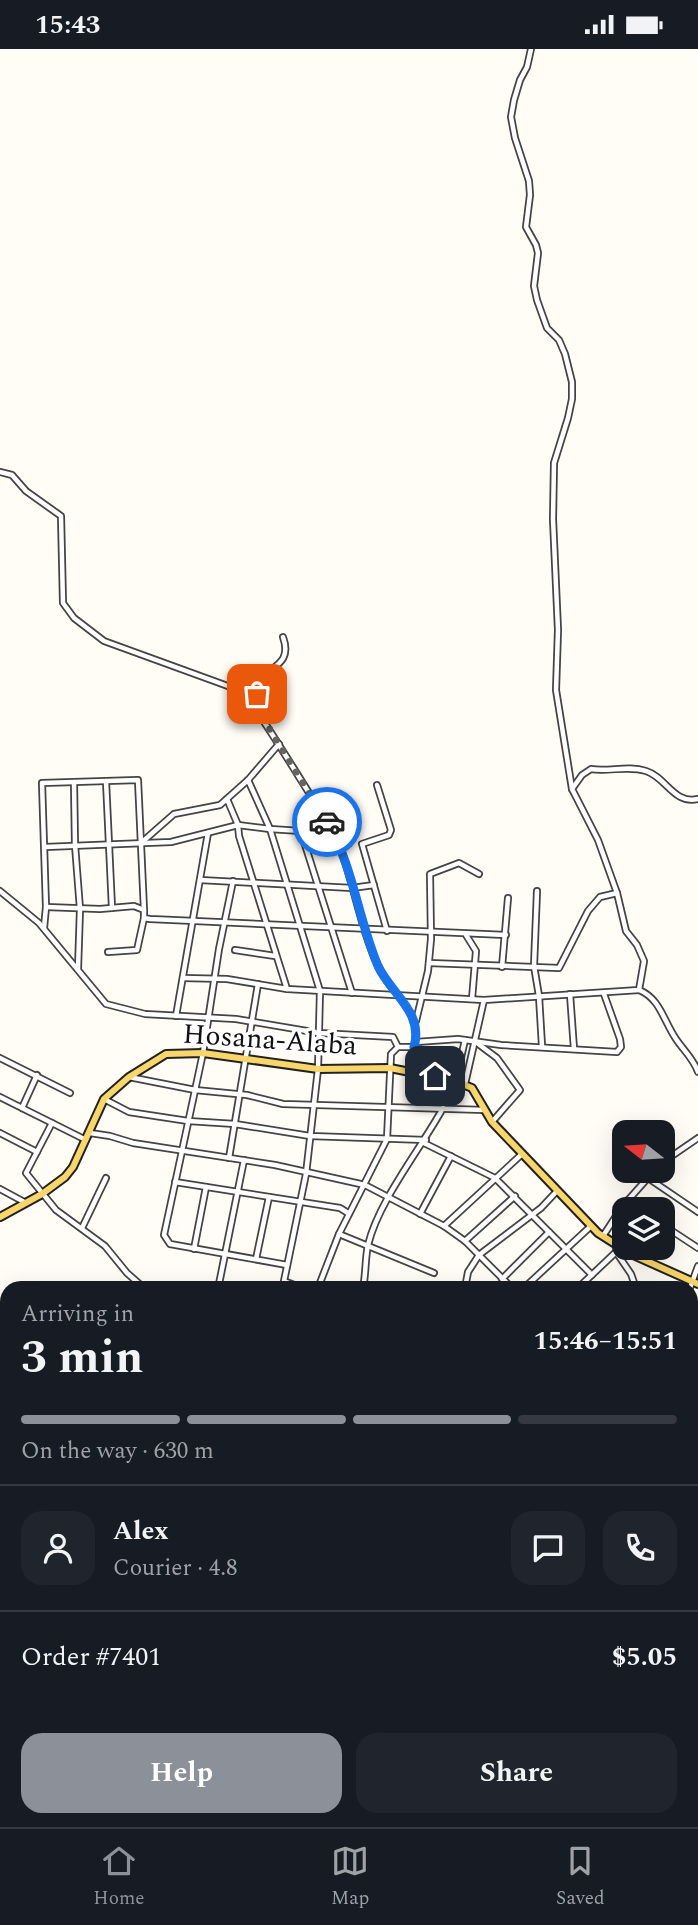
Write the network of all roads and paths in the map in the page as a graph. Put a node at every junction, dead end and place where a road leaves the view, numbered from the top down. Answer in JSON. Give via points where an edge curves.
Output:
{"nodes":[{"id":1,"x":531,"y":49,"type":"edge"},
{"id":2,"x":0,"y":472,"type":"edge"},
{"id":3,"x":283,"y":637,"type":"dead end"},
{"id":4,"x":267,"y":725,"type":"junction"},
{"id":5,"x":279,"y":744,"type":"junction"},
{"id":6,"x":248,"y":780,"type":"junction"},
{"id":7,"x":106,"y":781,"type":"junction"},
{"id":8,"x":74,"y":782,"type":"junction"},
{"id":9,"x":377,"y":785,"type":"dead end"},
{"id":10,"x":572,"y":789,"type":"junction"},
{"id":11,"x":228,"y":799,"type":"junction"},
{"id":12,"x":698,"y":800,"type":"edge"},
{"id":13,"x":238,"y":825,"type":"junction"},
{"id":14,"x":270,"y":829,"type":"junction"},
{"id":15,"x":301,"y":832,"type":"junction"},
{"id":16,"x":208,"y":833,"type":"junction"},
{"id":17,"x":333,"y":833,"type":"junction"},
{"id":18,"x":141,"y":843,"type":"junction"},
{"id":19,"x":110,"y":844,"type":"junction"},
{"id":20,"x":75,"y":845,"type":"junction"},
{"id":21,"x":45,"y":846,"type":"junction"},
{"id":22,"x":479,"y":874,"type":"dead end"},
{"id":23,"x":200,"y":880,"type":"junction"},
{"id":24,"x":233,"y":881,"type":"junction"},
{"id":25,"x":253,"y":882,"type":"junction"},
{"id":26,"x":288,"y":884,"type":"junction"},
{"id":27,"x":374,"y":885,"type":"junction"},
{"id":28,"x":318,"y":886,"type":"junction"},
{"id":29,"x":352,"y":888,"type":"junction"},
{"id":30,"x":0,"y":891,"type":"edge"},
{"id":31,"x":537,"y":891,"type":"dead end"},
{"id":32,"x":617,"y":893,"type":"junction"},
{"id":33,"x":508,"y":898,"type":"dead end"},
{"id":34,"x":46,"y":907,"type":"junction"},
{"id":35,"x":112,"y":908,"type":"junction"},
{"id":36,"x":80,"y":909,"type":"junction"},
{"id":37,"x":144,"y":910,"type":"junction"},
{"id":38,"x":144,"y":918,"type":"junction"},
{"id":39,"x":193,"y":921,"type":"junction"},
{"id":40,"x":225,"y":922,"type":"junction"},
{"id":41,"x":265,"y":925,"type":"junction"},
{"id":42,"x":302,"y":927,"type":"junction"},
{"id":43,"x":331,"y":928,"type":"junction"},
{"id":44,"x":44,"y":929,"type":"junction"},
{"id":45,"x":365,"y":930,"type":"junction"},
{"id":46,"x":387,"y":931,"type":"junction"},
{"id":47,"x":431,"y":933,"type":"junction"},
{"id":48,"x":466,"y":934,"type":"junction"},
{"id":49,"x":506,"y":935,"type":"junction"},
{"id":50,"x":235,"y":950,"type":"dead end"},
{"id":51,"x":108,"y":952,"type":"dead end"},
{"id":52,"x":276,"y":956,"type":"junction"},
{"id":53,"x":429,"y":963,"type":"junction"},
{"id":54,"x":476,"y":965,"type":"junction"},
{"id":55,"x":502,"y":967,"type":"junction"},
{"id":56,"x":535,"y":968,"type":"junction"},
{"id":57,"x":78,"y":970,"type":"junction"},
{"id":58,"x":183,"y":978,"type":"junction"},
{"id":59,"x":214,"y":978,"type":"junction"},
{"id":60,"x":258,"y":984,"type":"junction"},
{"id":61,"x":287,"y":989,"type":"junction"},
{"id":62,"x":639,"y":990,"type":"junction"},
{"id":63,"x":320,"y":991,"type":"junction"},
{"id":64,"x":352,"y":993,"type":"junction"},
{"id":65,"x":604,"y":994,"type":"junction"},
{"id":66,"x":397,"y":995,"type":"junction"},
{"id":67,"x":570,"y":995,"type":"junction"},
{"id":68,"x":539,"y":996,"type":"junction"},
{"id":69,"x":421,"y":997,"type":"junction"},
{"id":70,"x":472,"y":999,"type":"junction"},
{"id":71,"x":484,"y":1000,"type":"junction"},
{"id":72,"x":176,"y":1016,"type":"junction"},
{"id":73,"x":208,"y":1017,"type":"junction"},
{"id":74,"x":251,"y":1021,"type":"junction"},
{"id":75,"x":415,"y":1022,"type":"junction"},
{"id":76,"x":319,"y":1033,"type":"junction"},
{"id":77,"x":465,"y":1040,"type":"junction"},
{"id":78,"x":475,"y":1041,"type":"junction"},
{"id":79,"x":415,"y":1044,"type":"junction"},
{"id":80,"x":542,"y":1046,"type":"junction"},
{"id":81,"x":398,"y":1047,"type":"junction"},
{"id":82,"x":573,"y":1049,"type":"junction"},
{"id":83,"x":202,"y":1053,"type":"junction"},
{"id":84,"x":0,"y":1058,"type":"edge"},
{"id":85,"x":246,"y":1058,"type":"junction"},
{"id":86,"x":458,"y":1066,"type":"junction"},
{"id":87,"x":390,"y":1068,"type":"junction"},
{"id":88,"x":318,"y":1069,"type":"junction"},
{"id":89,"x":698,"y":1072,"type":"edge"},
{"id":90,"x":37,"y":1076,"type":"junction"},
{"id":91,"x":129,"y":1077,"type":"junction"},
{"id":92,"x":455,"y":1080,"type":"junction"},
{"id":93,"x":465,"y":1084,"type":"junction"},
{"id":94,"x":195,"y":1090,"type":"junction"},
{"id":95,"x":70,"y":1093,"type":"dead end"},
{"id":96,"x":240,"y":1094,"type":"junction"},
{"id":97,"x":0,"y":1097,"type":"edge"},
{"id":98,"x":104,"y":1099,"type":"junction"},
{"id":99,"x":314,"y":1105,"type":"junction"},
{"id":100,"x":390,"y":1107,"type":"junction"},
{"id":101,"x":22,"y":1108,"type":"junction"},
{"id":102,"x":443,"y":1108,"type":"junction"},
{"id":103,"x":485,"y":1109,"type":"junction"},
{"id":104,"x":188,"y":1121,"type":"junction"},
{"id":105,"x":492,"y":1122,"type":"junction"},
{"id":106,"x":52,"y":1123,"type":"junction"},
{"id":107,"x":235,"y":1124,"type":"junction"},
{"id":108,"x":0,"y":1133,"type":"edge"},
{"id":109,"x":90,"y":1133,"type":"junction"},
{"id":110,"x":310,"y":1136,"type":"junction"},
{"id":111,"x":698,"y":1138,"type":"edge"},
{"id":112,"x":387,"y":1139,"type":"junction"},
{"id":113,"x":86,"y":1141,"type":"junction"},
{"id":114,"x":425,"y":1141,"type":"junction"},
{"id":115,"x":37,"y":1152,"type":"junction"},
{"id":116,"x":182,"y":1152,"type":"junction"},
{"id":117,"x":676,"y":1153,"type":"edge"},
{"id":118,"x":522,"y":1154,"type":"junction"},
{"id":119,"x":451,"y":1156,"type":"junction"},
{"id":120,"x":229,"y":1158,"type":"junction"},
{"id":121,"x":244,"y":1160,"type":"junction"},
{"id":122,"x":306,"y":1174,"type":"junction"},
{"id":123,"x":107,"y":1178,"type":"dead end"},
{"id":124,"x":495,"y":1178,"type":"junction"},
{"id":125,"x":175,"y":1182,"type":"junction"},
{"id":126,"x":643,"y":1183,"type":"edge"},
{"id":127,"x":655,"y":1183,"type":"edge"},
{"id":128,"x":365,"y":1185,"type":"junction"},
{"id":129,"x":206,"y":1187,"type":"junction"},
{"id":130,"x":0,"y":1189,"type":"edge"},
{"id":131,"x":557,"y":1191,"type":"junction"},
{"id":132,"x":237,"y":1192,"type":"junction"},
{"id":133,"x":43,"y":1194,"type":"junction"},
{"id":134,"x":515,"y":1196,"type":"junction"},
{"id":135,"x":269,"y":1197,"type":"junction"},
{"id":136,"x":631,"y":1197,"type":"edge"},
{"id":137,"x":388,"y":1198,"type":"junction"},
{"id":138,"x":300,"y":1202,"type":"junction"},
{"id":139,"x":26,"y":1203,"type":"junction"},
{"id":140,"x":698,"y":1212,"type":"edge"},
{"id":141,"x":348,"y":1213,"type":"junction"},
{"id":142,"x":419,"y":1214,"type":"junction"},
{"id":143,"x":531,"y":1215,"type":"junction"},
{"id":144,"x":0,"y":1217,"type":"edge"},
{"id":145,"x":612,"y":1224,"type":"edge"},
{"id":146,"x":444,"y":1226,"type":"junction"},
{"id":147,"x":591,"y":1226,"type":"junction"},
{"id":148,"x":82,"y":1228,"type":"junction"},
{"id":149,"x":549,"y":1232,"type":"junction"},
{"id":150,"x":675,"y":1233,"type":"edge"},
{"id":151,"x":339,"y":1234,"type":"junction"},
{"id":152,"x":603,"y":1237,"type":"junction"},
{"id":153,"x":465,"y":1241,"type":"junction"},
{"id":154,"x":612,"y":1245,"type":"edge"},
{"id":155,"x":368,"y":1246,"type":"junction"},
{"id":156,"x":698,"y":1248,"type":"edge"},
{"id":157,"x":194,"y":1249,"type":"junction"},
{"id":158,"x":567,"y":1249,"type":"junction"},
{"id":159,"x":612,"y":1253,"type":"edge"},
{"id":160,"x":225,"y":1254,"type":"junction"},
{"id":161,"x":479,"y":1255,"type":"junction"},
{"id":162,"x":256,"y":1259,"type":"junction"},
{"id":163,"x":623,"y":1260,"type":"edge"},
{"id":164,"x":640,"y":1260,"type":"edge"},
{"id":165,"x":287,"y":1265,"type":"junction"},
{"id":166,"x":434,"y":1273,"type":"dead end"},
{"id":167,"x":592,"y":1275,"type":"junction"},
{"id":168,"x":502,"y":1279,"type":"joint"},
{"id":169,"x":136,"y":1281,"type":"edge"},
{"id":170,"x":220,"y":1281,"type":"edge"},
{"id":171,"x":284,"y":1281,"type":"edge"},
{"id":172,"x":321,"y":1281,"type":"edge"},
{"id":173,"x":364,"y":1281,"type":"edge"},
{"id":174,"x":466,"y":1281,"type":"edge"},
{"id":175,"x":532,"y":1281,"type":"edge"},
{"id":176,"x":586,"y":1281,"type":"edge"},
{"id":177,"x":634,"y":1281,"type":"edge"},
{"id":178,"x":684,"y":1281,"type":"edge"}],
"edges":[{"from":1,"to":10,"type":"street","via":[[512,117],[529,181],[526,227],[537,245],[537,300],[547,328],[565,354],[572,382],[568,418],[554,463],[553,519],[556,690]]},
{"from":2,"to":4,"type":"street","via":[[12,475],[61,516],[63,603],[74,618],[104,641],[236,689]]},
{"from":3,"to":4,"type":"street","via":[[283,658],[256,686]]},
{"from":4,"to":5,"type":"street"},
{"from":5,"to":6,"type":"street"},
{"from":5,"to":17,"type":"street"},
{"from":6,"to":11,"type":"street"},
{"from":6,"to":14,"type":"street"},
{"from":7,"to":8,"type":"street"},
{"from":7,"to":18,"type":"street","via":[[138,780]]},
{"from":7,"to":19,"type":"street"},
{"from":8,"to":20,"type":"street"},
{"from":8,"to":21,"type":"street","via":[[42,783]]},
{"from":9,"to":27,"type":"street","via":[[391,830],[389,835],[362,843]]},
{"from":10,"to":12,"type":"street","via":[[591,769],[607,772],[620,768],[649,771],[680,798]]},
{"from":10,"to":32,"type":"street","via":[[598,840]]},
{"from":11,"to":13,"type":"street"},
{"from":11,"to":18,"type":"street","via":[[220,805],[173,814]]},
{"from":13,"to":14,"type":"street"},
{"from":13,"to":16,"type":"street"},
{"from":13,"to":25,"type":"street"},
{"from":14,"to":15,"type":"street"},
{"from":14,"to":26,"type":"street"},
{"from":15,"to":17,"type":"street"},
{"from":15,"to":28,"type":"street"},
{"from":16,"to":18,"type":"street"},
{"from":16,"to":23,"type":"street"},
{"from":17,"to":29,"type":"street"},
{"from":18,"to":19,"type":"street"},
{"from":18,"to":37,"type":"street"},
{"from":19,"to":20,"type":"street"},
{"from":19,"to":35,"type":"street"},
{"from":20,"to":21,"type":"street"},
{"from":20,"to":36,"type":"street"},
{"from":21,"to":34,"type":"street"},
{"from":22,"to":47,"type":"street","via":[[459,863],[430,874]]},
{"from":23,"to":24,"type":"street"},
{"from":23,"to":39,"type":"street"},
{"from":24,"to":25,"type":"street"},
{"from":24,"to":40,"type":"street"},
{"from":25,"to":26,"type":"street"},
{"from":25,"to":41,"type":"street"},
{"from":26,"to":28,"type":"street"},
{"from":26,"to":42,"type":"street"},
{"from":27,"to":29,"type":"street"},
{"from":27,"to":46,"type":"street"},
{"from":28,"to":29,"type":"street"},
{"from":28,"to":43,"type":"street"},
{"from":29,"to":45,"type":"street"},
{"from":30,"to":44,"type":"street"},
{"from":31,"to":56,"type":"street"},
{"from":32,"to":56,"type":"street","via":[[600,897],[588,911],[559,968]]},
{"from":32,"to":62,"type":"street","via":[[625,931],[644,961]]},
{"from":33,"to":49,"type":"street"},
{"from":34,"to":36,"type":"street"},
{"from":34,"to":44,"type":"street"},
{"from":35,"to":36,"type":"street"},
{"from":35,"to":37,"type":"street"},
{"from":36,"to":57,"type":"street"},
{"from":37,"to":38,"type":"street"},
{"from":38,"to":39,"type":"street"},
{"from":38,"to":51,"type":"street","via":[[137,950]]},
{"from":39,"to":40,"type":"street"},
{"from":39,"to":58,"type":"street"},
{"from":40,"to":41,"type":"street"},
{"from":40,"to":59,"type":"street"},
{"from":41,"to":42,"type":"street"},
{"from":41,"to":52,"type":"street"},
{"from":42,"to":43,"type":"street"},
{"from":42,"to":63,"type":"street"},
{"from":43,"to":45,"type":"street"},
{"from":43,"to":64,"type":"street"},
{"from":44,"to":57,"type":"street"},
{"from":45,"to":46,"type":"street"},
{"from":45,"to":66,"type":"street","via":[[379,967]]},
{"from":46,"to":47,"type":"street"},
{"from":47,"to":48,"type":"street"},
{"from":47,"to":53,"type":"street"},
{"from":48,"to":49,"type":"street"},
{"from":48,"to":54,"type":"street","via":[[476,951]]},
{"from":49,"to":55,"type":"street"},
{"from":50,"to":52,"type":"street"},
{"from":52,"to":61,"type":"street"},
{"from":53,"to":54,"type":"street"},
{"from":53,"to":69,"type":"street"},
{"from":54,"to":55,"type":"street"},
{"from":54,"to":70,"type":"street"},
{"from":55,"to":56,"type":"street"},
{"from":56,"to":68,"type":"street"},
{"from":57,"to":72,"type":"street","via":[[106,1004]]},
{"from":58,"to":59,"type":"street"},
{"from":58,"to":72,"type":"street"},
{"from":59,"to":60,"type":"street"},
{"from":59,"to":73,"type":"street"},
{"from":60,"to":61,"type":"street"},
{"from":60,"to":74,"type":"street"},
{"from":61,"to":63,"type":"street"},
{"from":62,"to":65,"type":"street"},
{"from":62,"to":89,"type":"street","via":[[654,1002]]},
{"from":63,"to":64,"type":"street"},
{"from":63,"to":76,"type":"street"},
{"from":64,"to":66,"type":"street"},
{"from":65,"to":67,"type":"street"},
{"from":65,"to":82,"type":"street","via":[[621,1047],[617,1052]]},
{"from":66,"to":69,"type":"street"},
{"from":66,"to":75,"type":"street"},
{"from":67,"to":68,"type":"street"},
{"from":67,"to":82,"type":"street"},
{"from":68,"to":71,"type":"street"},
{"from":68,"to":80,"type":"street"},
{"from":69,"to":70,"type":"street"},
{"from":69,"to":75,"type":"street"},
{"from":70,"to":71,"type":"street"},
{"from":71,"to":78,"type":"street"},
{"from":72,"to":73,"type":"street"},
{"from":73,"to":74,"type":"street"},
{"from":73,"to":83,"type":"street"},
{"from":74,"to":76,"type":"street"},
{"from":74,"to":85,"type":"street"},
{"from":75,"to":79,"type":"street"},
{"from":76,"to":81,"type":"street","via":[[393,1037]]},
{"from":76,"to":88,"type":"street"},
{"from":77,"to":78,"type":"street"},
{"from":77,"to":79,"type":"street"},
{"from":77,"to":86,"type":"street"},
{"from":78,"to":80,"type":"street"},
{"from":78,"to":93,"type":"street"},
{"from":78,"to":105,"type":"street","via":[[496,1058],[520,1090]]},
{"from":79,"to":81,"type":"street"},
{"from":79,"to":86,"type":"street"},
{"from":80,"to":82,"type":"street"},
{"from":81,"to":87,"type":"street","via":[[391,1054]]},
{"from":83,"to":85,"type":"main road","name":"Hosana-Alaba"},
{"from":83,"to":91,"type":"main road","name":"Hosana-Alaba","via":[[166,1054]]},
{"from":83,"to":94,"type":"street"},
{"from":84,"to":90,"type":"street"},
{"from":85,"to":88,"type":"main road","name":"Hosana-Alaba"},
{"from":85,"to":96,"type":"street"},
{"from":86,"to":92,"type":"street"},
{"from":87,"to":88,"type":"main road","name":"Hosana-Alaba"},
{"from":87,"to":92,"type":"main road","name":"Hosana-Alaba"},
{"from":87,"to":100,"type":"street"},
{"from":88,"to":99,"type":"street"},
{"from":90,"to":95,"type":"street"},
{"from":90,"to":101,"type":"street"},
{"from":91,"to":94,"type":"street"},
{"from":91,"to":98,"type":"main road","name":"Hosana-Alaba"},
{"from":92,"to":93,"type":"main road","name":"Hosana-Alaba"},
{"from":93,"to":103,"type":"main road","name":"Hosana-Alaba"},
{"from":94,"to":96,"type":"street"},
{"from":94,"to":104,"type":"street"},
{"from":96,"to":99,"type":"street","via":[[283,1104]]},
{"from":96,"to":107,"type":"street"},
{"from":97,"to":101,"type":"street"},
{"from":98,"to":104,"type":"street","via":[[129,1112]]},
{"from":98,"to":109,"type":"main road","name":"Hosana-Alaba"},
{"from":99,"to":100,"type":"street"},
{"from":99,"to":110,"type":"street"},
{"from":100,"to":102,"type":"street"},
{"from":100,"to":112,"type":"street"},
{"from":101,"to":106,"type":"street"},
{"from":102,"to":103,"type":"street"},
{"from":102,"to":114,"type":"street"},
{"from":103,"to":105,"type":"main road","name":"Hosana-Alaba"},
{"from":104,"to":107,"type":"street"},
{"from":104,"to":116,"type":"street"},
{"from":105,"to":118,"type":"main road","name":"Hosana-Alaba"},
{"from":106,"to":113,"type":"street"},
{"from":106,"to":115,"type":"street"},
{"from":107,"to":110,"type":"street"},
{"from":107,"to":120,"type":"street"},
{"from":108,"to":115,"type":"street"},
{"from":109,"to":113,"type":"main road","name":"Hosana-Alaba"},
{"from":109,"to":116,"type":"street"},
{"from":110,"to":112,"type":"street"},
{"from":110,"to":122,"type":"street"},
{"from":111,"to":117,"type":"street"},
{"from":112,"to":114,"type":"street"},
{"from":112,"to":128,"type":"street"},
{"from":113,"to":133,"type":"main road","name":"Hosana-Alaba","via":[[65,1177]]},
{"from":114,"to":119,"type":"street"},
{"from":114,"to":137,"type":"street"},
{"from":115,"to":133,"type":"street","via":[[26,1173]]},
{"from":116,"to":120,"type":"street"},
{"from":116,"to":125,"type":"street"},
{"from":118,"to":124,"type":"street"},
{"from":118,"to":131,"type":"main road","name":"Hosana-Alaba"},
{"from":119,"to":124,"type":"street"},
{"from":119,"to":142,"type":"street"},
{"from":120,"to":121,"type":"street"},
{"from":121,"to":122,"type":"street"},
{"from":121,"to":132,"type":"street"},
{"from":122,"to":128,"type":"street"},
{"from":122,"to":138,"type":"street"},
{"from":123,"to":148,"type":"street"},
{"from":124,"to":134,"type":"street"},
{"from":124,"to":146,"type":"street"},
{"from":125,"to":129,"type":"street"},
{"from":125,"to":157,"type":"street","via":[[164,1235],[170,1244]]},
{"from":126,"to":136,"type":"street"},
{"from":127,"to":140,"type":"street"},
{"from":128,"to":137,"type":"street"},
{"from":128,"to":141,"type":"street"},
{"from":129,"to":132,"type":"street"},
{"from":129,"to":157,"type":"street"},
{"from":130,"to":139,"type":"street"},
{"from":131,"to":143,"type":"street"},
{"from":131,"to":147,"type":"main road","name":"Hosana-Alaba"},
{"from":132,"to":135,"type":"street"},
{"from":132,"to":160,"type":"street"},
{"from":133,"to":139,"type":"main road","name":"Hosana-Alaba"},
{"from":133,"to":148,"type":"street","via":[[56,1210]]},
{"from":134,"to":143,"type":"street"},
{"from":134,"to":153,"type":"street"},
{"from":135,"to":138,"type":"street"},
{"from":135,"to":162,"type":"street"},
{"from":137,"to":142,"type":"street"},
{"from":137,"to":155,"type":"street"},
{"from":138,"to":141,"type":"street"},
{"from":138,"to":165,"type":"street"},
{"from":139,"to":144,"type":"main road","name":"Hosana-Alaba"},
{"from":141,"to":151,"type":"street"},
{"from":142,"to":146,"type":"street"},
{"from":143,"to":149,"type":"street"},
{"from":143,"to":161,"type":"street"},
{"from":145,"to":152,"type":"street"},
{"from":146,"to":153,"type":"street"},
{"from":147,"to":152,"type":"main road","name":"Hosana-Alaba"},
{"from":147,"to":158,"type":"street"},
{"from":148,"to":169,"type":"street"},
{"from":149,"to":158,"type":"street"},
{"from":149,"to":168,"type":"street"},
{"from":150,"to":156,"type":"street"},
{"from":151,"to":155,"type":"street"},
{"from":151,"to":172,"type":"street"},
{"from":152,"to":154,"type":"main road","name":"Hosana-Alaba"},
{"from":153,"to":161,"type":"street"},
{"from":155,"to":166,"type":"street"},
{"from":155,"to":173,"type":"street"},
{"from":157,"to":160,"type":"street"},
{"from":158,"to":167,"type":"street"},
{"from":158,"to":175,"type":"street"},
{"from":159,"to":167,"type":"street"},
{"from":160,"to":162,"type":"street"},
{"from":160,"to":170,"type":"street"},
{"from":161,"to":168,"type":"street"},
{"from":161,"to":174,"type":"street"},
{"from":162,"to":165,"type":"street"},
{"from":163,"to":177,"type":"street"},
{"from":164,"to":178,"type":"main road","name":"Hosana-Alaba"},
{"from":165,"to":171,"type":"street"},
{"from":167,"to":176,"type":"street"}]}
